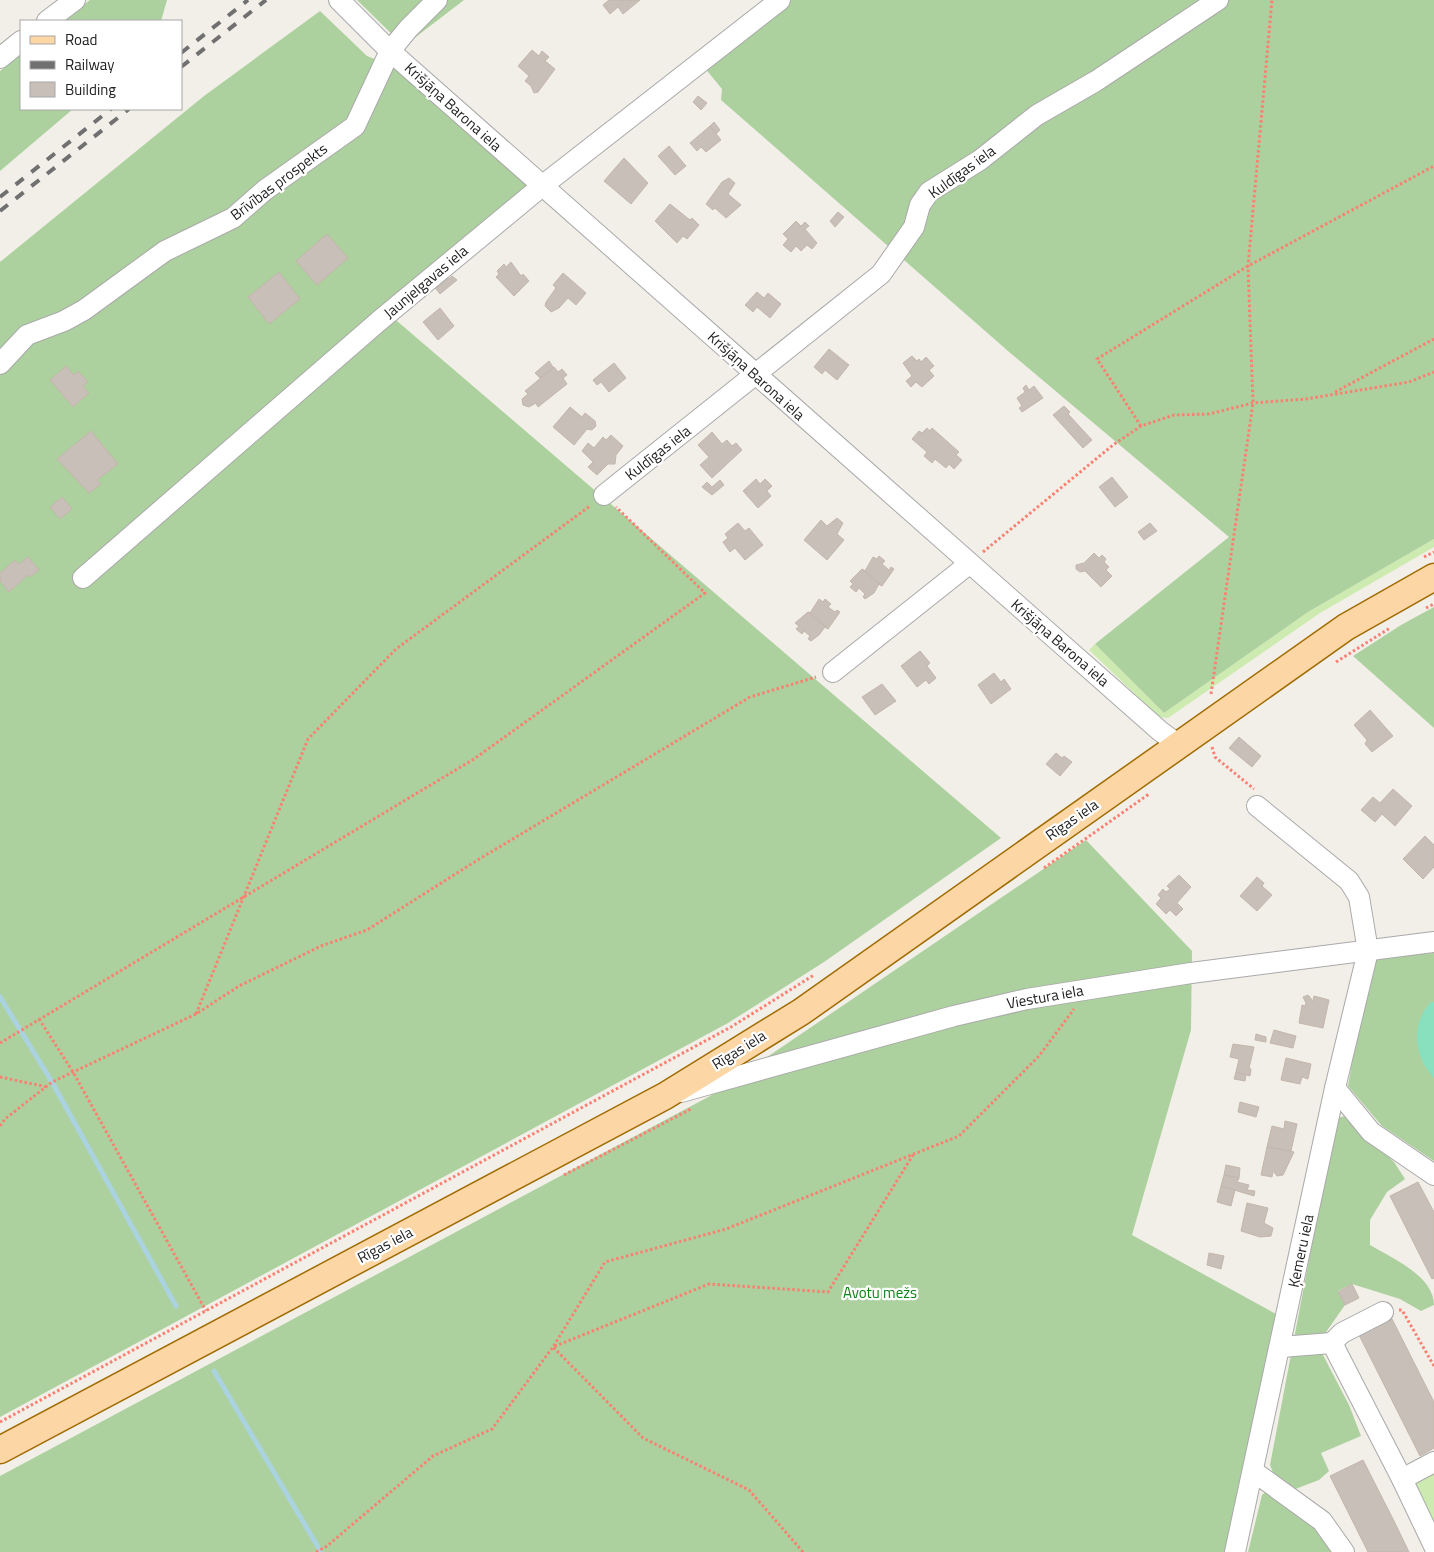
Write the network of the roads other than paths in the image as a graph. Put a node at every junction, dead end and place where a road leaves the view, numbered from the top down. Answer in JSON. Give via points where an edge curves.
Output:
{"nodes":[{"id":1,"x":75,"y":0,"type":"edge"},
{"id":2,"x":339,"y":0,"type":"edge"},
{"id":3,"x":437,"y":0,"type":"edge"},
{"id":4,"x":780,"y":0,"type":"edge"},
{"id":5,"x":1218,"y":0,"type":"edge"},
{"id":6,"x":48,"y":20,"type":"edge"},
{"id":7,"x":20,"y":42,"type":"edge"},
{"id":8,"x":390,"y":51,"type":"junction"},
{"id":9,"x":0,"y":58,"type":"edge"},
{"id":10,"x":542,"y":186,"type":"junction"},
{"id":11,"x":0,"y":364,"type":"edge"},
{"id":12,"x":756,"y":376,"type":"junction"},
{"id":13,"x":604,"y":495,"type":"road end"},
{"id":14,"x":969,"y":564,"type":"junction"},
{"id":15,"x":1434,"y":577,"type":"edge"},
{"id":16,"x":84,"y":578,"type":"dead end"},
{"id":17,"x":833,"y":672,"type":"road end"},
{"id":18,"x":1179,"y":745,"type":"junction"},
{"id":19,"x":1257,"y":806,"type":"road end"},
{"id":20,"x":1434,"y":942,"type":"edge"},
{"id":21,"x":1368,"y":951,"type":"junction"},
{"id":22,"x":1335,"y":1088,"type":"junction"},
{"id":23,"x":665,"y":1096,"type":"junction"},
{"id":24,"x":1434,"y":1175,"type":"edge"},
{"id":25,"x":1383,"y":1312,"type":"road end"},
{"id":26,"x":1332,"y":1343,"type":"junction"},
{"id":27,"x":1281,"y":1347,"type":"junction"},
{"id":28,"x":0,"y":1450,"type":"edge"},
{"id":29,"x":1434,"y":1462,"type":"edge"},
{"id":30,"x":1253,"y":1470,"type":"junction"},
{"id":31,"x":1402,"y":1479,"type":"junction"},
{"id":32,"x":1434,"y":1546,"type":"edge"},
{"id":33,"x":1235,"y":1552,"type":"edge"},
{"id":34,"x":1344,"y":1552,"type":"edge"}],
"edges":[{"from":1,"to":6,"type":"street"},
{"from":2,"to":8,"type":"street","name":"Krišjāņa Barona iela"},
{"from":3,"to":8,"type":"street","name":"Brīvības prospekts"},
{"from":4,"to":10,"type":"street","name":"Jaunjelgavas iela"},
{"from":5,"to":12,"type":"street","name":"Kuldīgas iela","via":[[1096,82],[1038,115],[980,160],[929,192],[920,205],[914,227],[881,274]]},
{"from":7,"to":9,"type":"street"},
{"from":8,"to":10,"type":"street","name":"Krišjāņa Barona iela"},
{"from":8,"to":11,"type":"street","name":"Brīvības prospekts","via":[[355,126],[265,190],[233,218],[165,251],[64,321],[27,335]]},
{"from":10,"to":12,"type":"street","name":"Krišjāņa Barona iela"},
{"from":10,"to":16,"type":"street","name":"Jaunjelgavas iela","via":[[379,321]]},
{"from":12,"to":13,"type":"street","name":"Kuldīgas iela"},
{"from":12,"to":14,"type":"street","name":"Krišjāņa Barona iela"},
{"from":14,"to":17,"type":"street"},
{"from":14,"to":18,"type":"street","name":"Krišjāņa Barona iela"},
{"from":15,"to":18,"type":"main road","name":"Rīgas iela","via":[[1346,627]]},
{"from":18,"to":23,"type":"main road","name":"Rīgas iela","via":[[801,1012]]},
{"from":19,"to":21,"type":"street","via":[[1349,881],[1359,897]]},
{"from":20,"to":21,"type":"street","name":"Viestura iela"},
{"from":21,"to":22,"type":"street","name":"Ķemeru iela"},
{"from":21,"to":23,"type":"street","name":"Viestura iela","via":[[1027,999]]},
{"from":22,"to":24,"type":"street","via":[[1370,1132]]},
{"from":22,"to":27,"type":"street","name":"Ķemeru iela"},
{"from":23,"to":28,"type":"main road","name":"Rīgas iela"},
{"from":25,"to":26,"type":"street","via":[[1342,1333]]},
{"from":26,"to":27,"type":"street"},
{"from":26,"to":31,"type":"street"},
{"from":27,"to":30,"type":"street","name":"Ķemeru iela"},
{"from":29,"to":31,"type":"street"},
{"from":30,"to":33,"type":"street","name":"Ķemeru iela"},
{"from":30,"to":34,"type":"street","via":[[1322,1521]]},
{"from":31,"to":32,"type":"street"}]}
